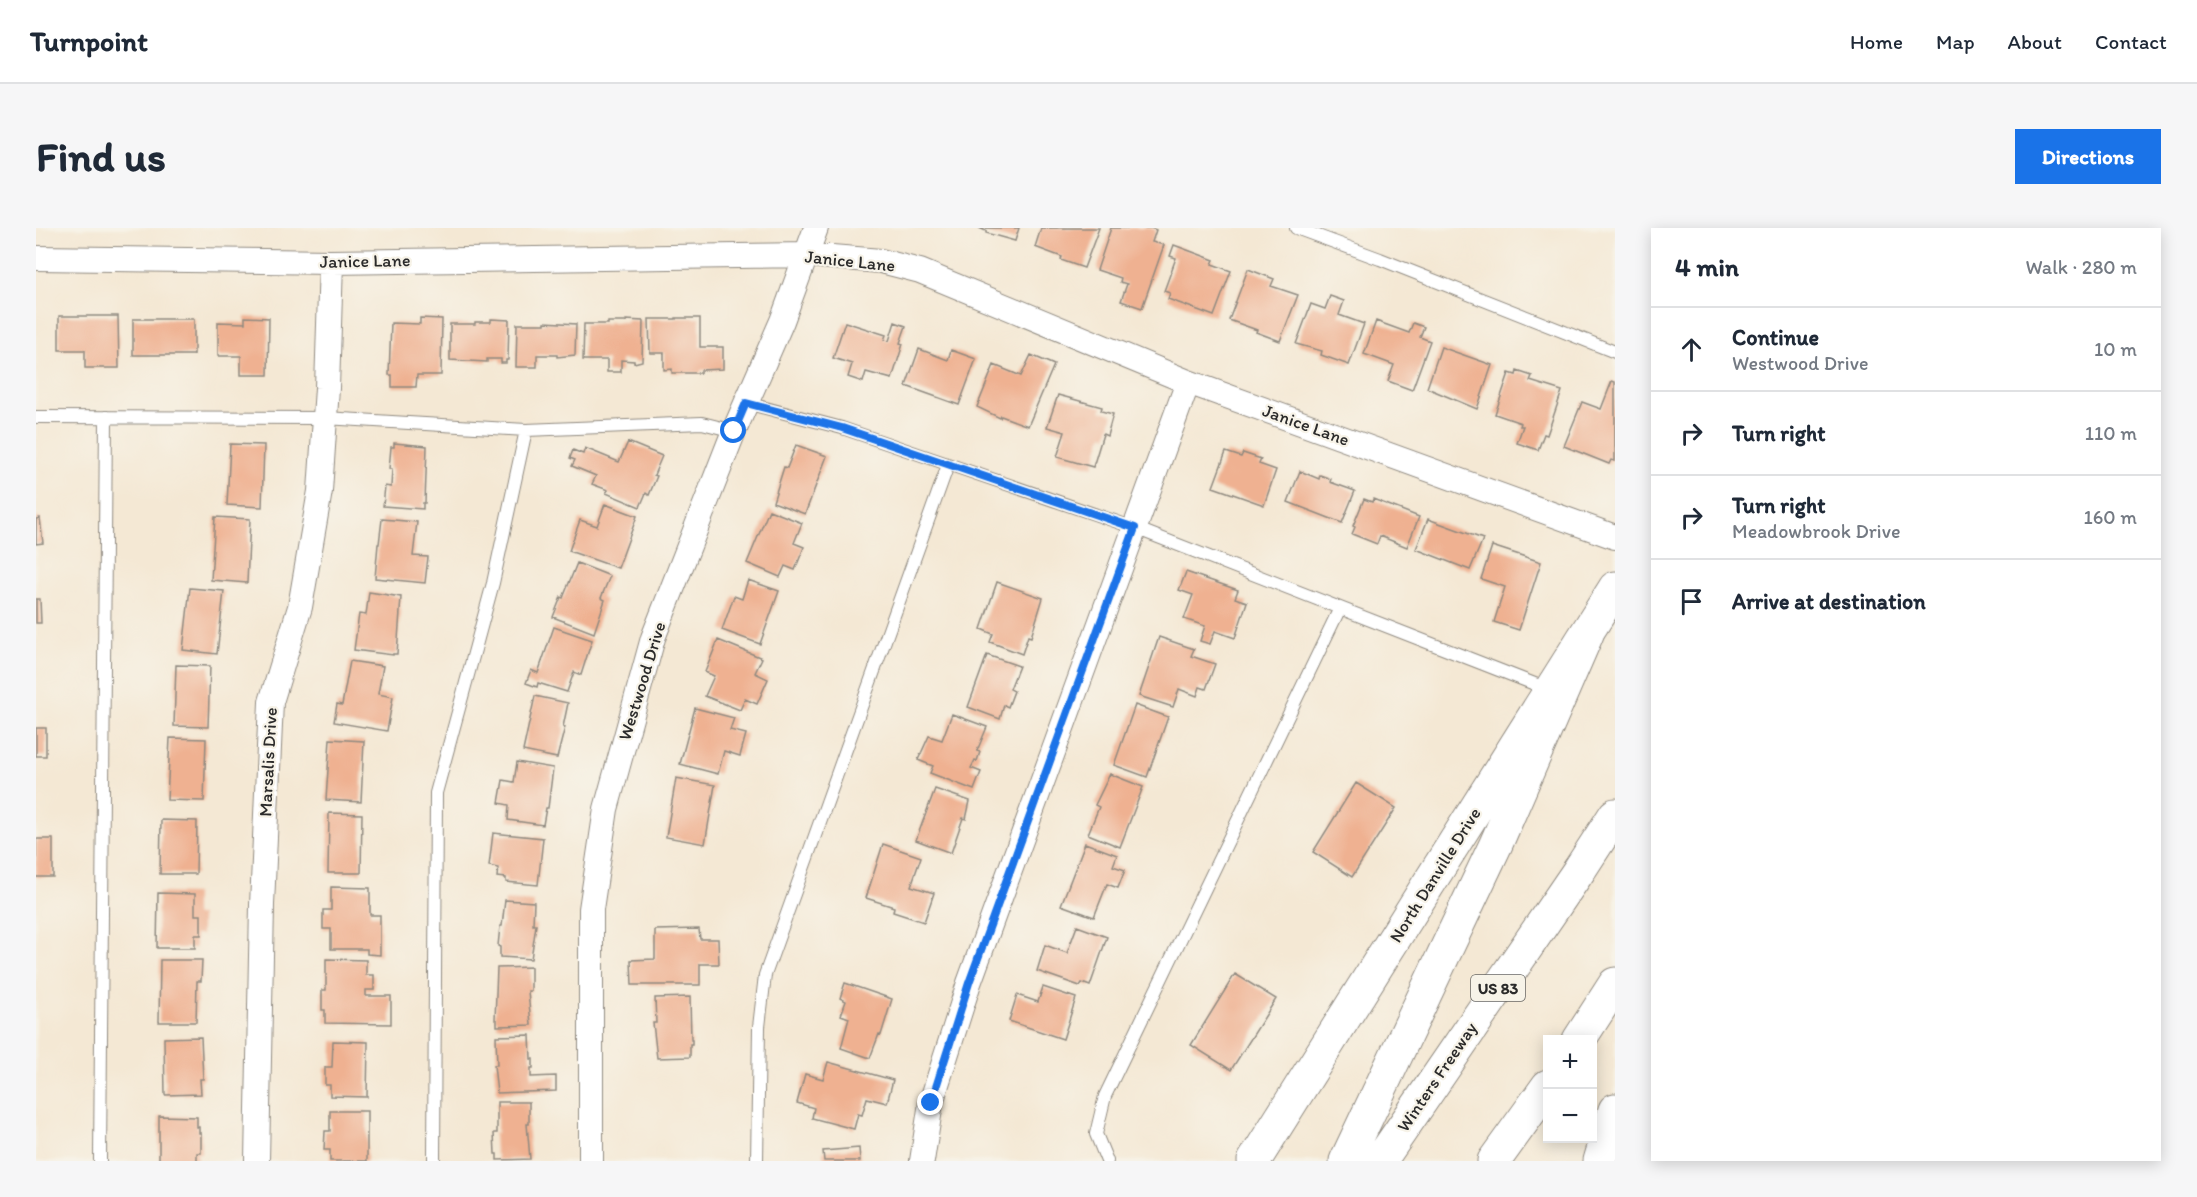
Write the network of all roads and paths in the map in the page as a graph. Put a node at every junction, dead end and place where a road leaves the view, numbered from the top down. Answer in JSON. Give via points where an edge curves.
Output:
{"nodes":[{"id":1,"x":816,"y":228,"type":"edge"},
{"id":2,"x":1296,"y":228,"type":"edge"},
{"id":3,"x":807,"y":255,"type":"junction"},
{"id":4,"x":36,"y":258,"type":"edge"},
{"id":5,"x":331,"y":262,"type":"junction"},
{"id":6,"x":1615,"y":352,"type":"edge"},
{"id":7,"x":1188,"y":382,"type":"junction"},
{"id":8,"x":746,"y":403,"type":"junction"},
{"id":9,"x":36,"y":417,"type":"edge"},
{"id":10,"x":106,"y":417,"type":"junction"},
{"id":11,"x":325,"y":418,"type":"junction"},
{"id":12,"x":526,"y":430,"type":"junction"},
{"id":13,"x":734,"y":431,"type":"junction"},
{"id":14,"x":948,"y":465,"type":"junction"},
{"id":15,"x":1135,"y":528,"type":"junction"},
{"id":16,"x":1615,"y":537,"type":"edge"},
{"id":17,"x":1615,"y":588,"type":"edge"},
{"id":18,"x":1340,"y":608,"type":"junction"},
{"id":19,"x":1587,"y":634,"type":"junction"},
{"id":20,"x":1552,"y":690,"type":"junction"},
{"id":21,"x":1615,"y":815,"type":"edge"},
{"id":22,"x":1615,"y":984,"type":"edge"},
{"id":23,"x":1583,"y":1035,"type":"edge"},
{"id":24,"x":1546,"y":1089,"type":"edge"},
{"id":25,"x":1615,"y":1110,"type":"edge"},
{"id":26,"x":100,"y":1161,"type":"edge"},
{"id":27,"x":256,"y":1161,"type":"edge"},
{"id":28,"x":434,"y":1161,"type":"edge"},
{"id":29,"x":591,"y":1161,"type":"edge"},
{"id":30,"x":757,"y":1161,"type":"edge"},
{"id":31,"x":922,"y":1161,"type":"edge"},
{"id":32,"x":1107,"y":1161,"type":"edge"},
{"id":33,"x":1254,"y":1161,"type":"edge"},
{"id":34,"x":1346,"y":1161,"type":"edge"},
{"id":35,"x":1380,"y":1161,"type":"edge"},
{"id":36,"x":1494,"y":1161,"type":"edge"},
{"id":37,"x":1600,"y":1161,"type":"edge"}],
"edges":[{"from":1,"to":3,"type":"street","name":"Westwood Drive"},
{"from":2,"to":6,"type":"lane"},
{"from":3,"to":5,"type":"street","name":"Janice Lane"},
{"from":3,"to":7,"type":"street","name":"Janice Lane","via":[[881,261],[920,271]]},
{"from":3,"to":8,"type":"street","name":"Westwood Drive"},
{"from":4,"to":5,"type":"street","name":"Janice Lane"},
{"from":5,"to":11,"type":"street","name":"Marsalis Drive"},
{"from":7,"to":15,"type":"street"},
{"from":7,"to":16,"type":"street","name":"Janice Lane"},
{"from":8,"to":13,"type":"street","name":"Westwood Drive"},
{"from":8,"to":14,"type":"lane","via":[[842,428]]},
{"from":9,"to":10,"type":"lane"},
{"from":10,"to":11,"type":"lane"},
{"from":10,"to":26,"type":"lane"},
{"from":11,"to":12,"type":"lane"},
{"from":11,"to":27,"type":"street","name":"Marsalis Drive","via":[[320,491],[300,607],[271,702]]},
{"from":12,"to":13,"type":"lane","via":[[702,423]]},
{"from":12,"to":28,"type":"lane","via":[[493,583],[436,793]]},
{"from":13,"to":29,"type":"street","name":"Westwood Drive","via":[[653,638],[606,809],[591,909]]},
{"from":14,"to":15,"type":"lane"},
{"from":14,"to":30,"type":"lane","via":[[765,975],[759,1028]]},
{"from":15,"to":18,"type":"lane"},
{"from":15,"to":31,"type":"street","via":[[969,983],[931,1103]]},
{"from":17,"to":19,"type":"main road","name":"North Danville Drive"},
{"from":18,"to":20,"type":"lane"},
{"from":18,"to":32,"type":"lane","via":[[1105,1096],[1096,1134]]},
{"from":19,"to":20,"type":"main road","name":"North Danville Drive"},
{"from":19,"to":34,"type":"main road","via":[[1496,844]]},
{"from":20,"to":33,"type":"main road","name":"North Danville Drive"},
{"from":21,"to":35,"type":"main road","name":"Winters Freeway","number":"US 83"},
{"from":22,"to":23,"type":"main road"},
{"from":24,"to":36,"type":"main road"},
{"from":25,"to":37,"type":"main road"}]}
